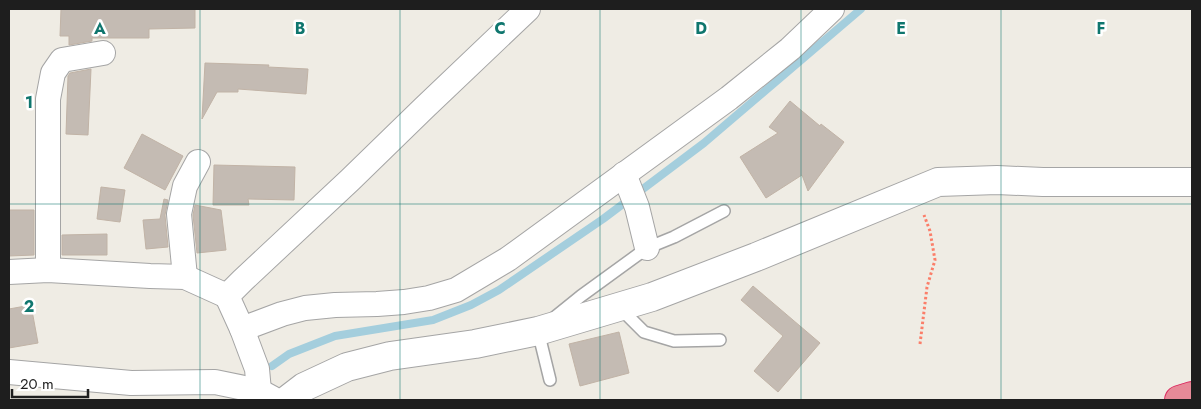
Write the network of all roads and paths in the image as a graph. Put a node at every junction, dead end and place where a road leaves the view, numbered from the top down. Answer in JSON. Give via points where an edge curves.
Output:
{"nodes":[{"id":1,"x":528,"y":9,"type":"edge"},
{"id":2,"x":832,"y":9,"type":"edge"},
{"id":3,"x":103,"y":54,"type":"dead end"},
{"id":4,"x":198,"y":162,"type":"dead end"},
{"id":5,"x":1192,"y":182,"type":"edge"},
{"id":6,"x":631,"y":190,"type":"junction"},
{"id":7,"x":914,"y":191,"type":"junction"},
{"id":8,"x":724,"y":211,"type":"dead end"},
{"id":9,"x":647,"y":248,"type":"junction"},
{"id":10,"x":48,"y":270,"type":"junction"},
{"id":11,"x":9,"y":272,"type":"edge"},
{"id":12,"x":186,"y":277,"type":"junction"},
{"id":13,"x":227,"y":296,"type":"junction"},
{"id":14,"x":618,"y":307,"type":"junction"},
{"id":15,"x":242,"y":329,"type":"junction"},
{"id":16,"x":538,"y":331,"type":"junction"},
{"id":17,"x":720,"y":340,"type":"dead end"},
{"id":18,"x":920,"y":344,"type":"dead end"},
{"id":19,"x":9,"y":372,"type":"edge"},
{"id":20,"x":550,"y":380,"type":"dead end"},
{"id":21,"x":267,"y":396,"type":"edge"},
{"id":22,"x":1192,"y":396,"type":"edge"},
{"id":23,"x":287,"y":400,"type":"edge"},
{"id":24,"x":1179,"y":400,"type":"edge"}],
"edges":[{"from":1,"to":13,"type":"street"},
{"from":2,"to":6,"type":"street","via":[[790,49],[729,98]]},
{"from":3,"to":10,"type":"street","via":[[62,60],[53,72],[48,99]]},
{"from":4,"to":12,"type":"street","via":[[185,186],[179,214]]},
{"from":5,"to":7,"type":"street","via":[[997,180],[938,182]]},
{"from":6,"to":9,"type":"street"},
{"from":6,"to":15,"type":"street","via":[[456,290],[404,302],[304,308]]},
{"from":7,"to":14,"type":"street","via":[[756,257]]},
{"from":7,"to":18,"type":"path","via":[[930,231],[934,260]]},
{"from":8,"to":9,"type":"lane"},
{"from":9,"to":16,"type":"lane"},
{"from":10,"to":11,"type":"street"},
{"from":10,"to":12,"type":"street"},
{"from":12,"to":13,"type":"street"},
{"from":13,"to":15,"type":"street"},
{"from":14,"to":16,"type":"street"},
{"from":14,"to":17,"type":"lane","via":[[644,332],[674,341]]},
{"from":15,"to":21,"type":"street"},
{"from":16,"to":20,"type":"lane"},
{"from":16,"to":23,"type":"street","via":[[390,356],[347,367],[304,387]]},
{"from":19,"to":21,"type":"street","via":[[132,384],[215,382]]},
{"from":22,"to":24,"type":"highway"}]}
